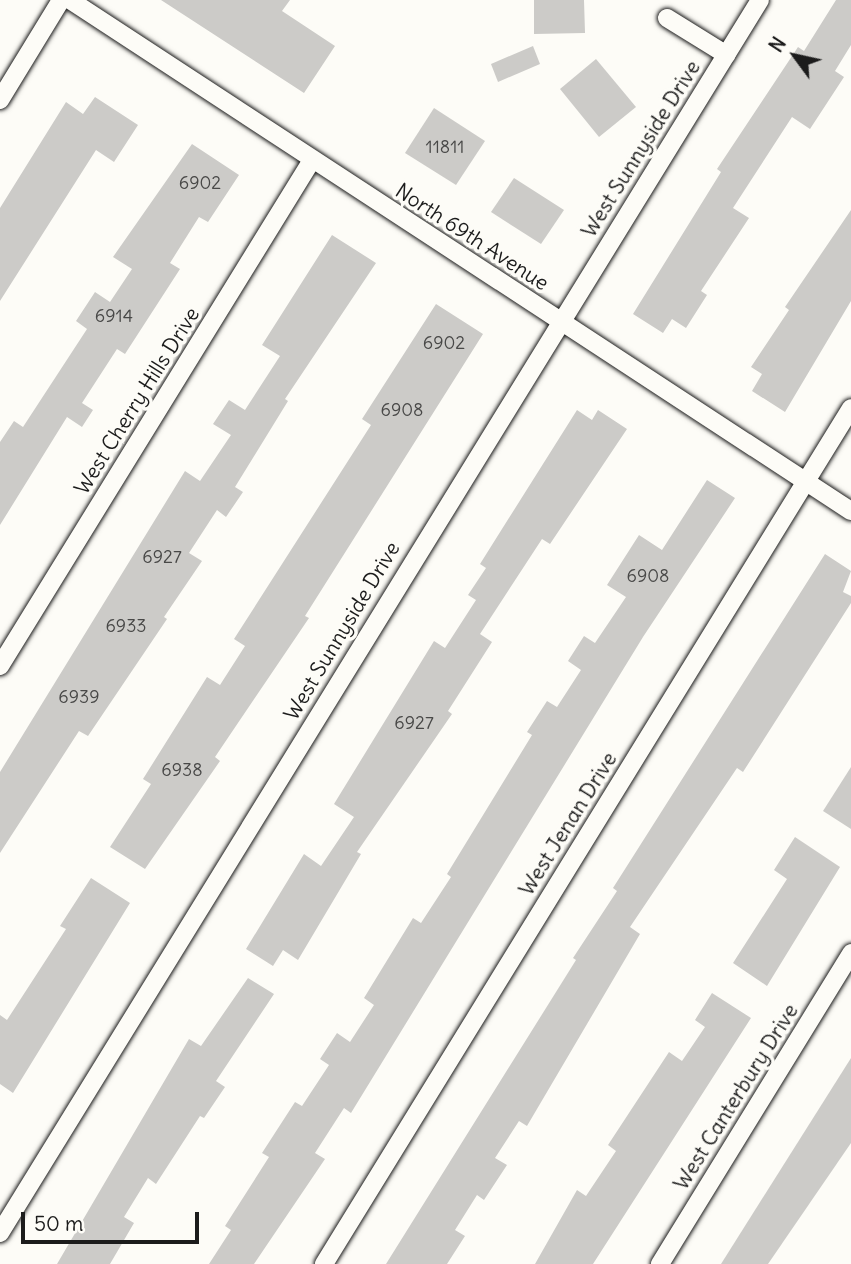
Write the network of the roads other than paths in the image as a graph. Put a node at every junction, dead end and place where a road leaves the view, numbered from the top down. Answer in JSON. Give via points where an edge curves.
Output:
{"nodes":[{"id":1,"x":61,"y":0,"type":"edge"},
{"id":2,"x":70,"y":0,"type":"edge"},
{"id":3,"x":760,"y":0,"type":"edge"},
{"id":4,"x":667,"y":18,"type":"dead end"},
{"id":5,"x":727,"y":55,"type":"junction"},
{"id":6,"x":0,"y":100,"type":"edge"},
{"id":7,"x":312,"y":160,"type":"junction"},
{"id":8,"x":559,"y":321,"type":"junction"},
{"id":9,"x":851,"y":408,"type":"edge"},
{"id":10,"x":806,"y":482,"type":"junction"},
{"id":11,"x":851,"y":511,"type":"edge"},
{"id":12,"x":0,"y":666,"type":"edge"},
{"id":13,"x":851,"y":953,"type":"edge"},
{"id":14,"x":0,"y":1233,"type":"edge"},
{"id":15,"x":324,"y":1264,"type":"edge"},
{"id":16,"x":660,"y":1264,"type":"edge"}],
"edges":[{"from":1,"to":6,"type":"street"},
{"from":2,"to":7,"type":"street","name":"North 69th Avenue"},
{"from":3,"to":5,"type":"street","name":"West Sunnyside Drive"},
{"from":4,"to":5,"type":"street","name":"West Sunnyside Drive"},
{"from":5,"to":8,"type":"street","name":"West Sunnyside Drive"},
{"from":7,"to":8,"type":"street","name":"North 69th Avenue"},
{"from":7,"to":12,"type":"street","name":"West Cherry Hills Drive"},
{"from":8,"to":10,"type":"street","name":"North 69th Avenue"},
{"from":8,"to":14,"type":"street","name":"West Sunnyside Drive"},
{"from":9,"to":10,"type":"street","name":"West Jenan Drive"},
{"from":10,"to":11,"type":"street","name":"North 69th Avenue"},
{"from":10,"to":15,"type":"street","name":"West Jenan Drive"},
{"from":13,"to":16,"type":"street","name":"West Canterbury Drive"}]}
